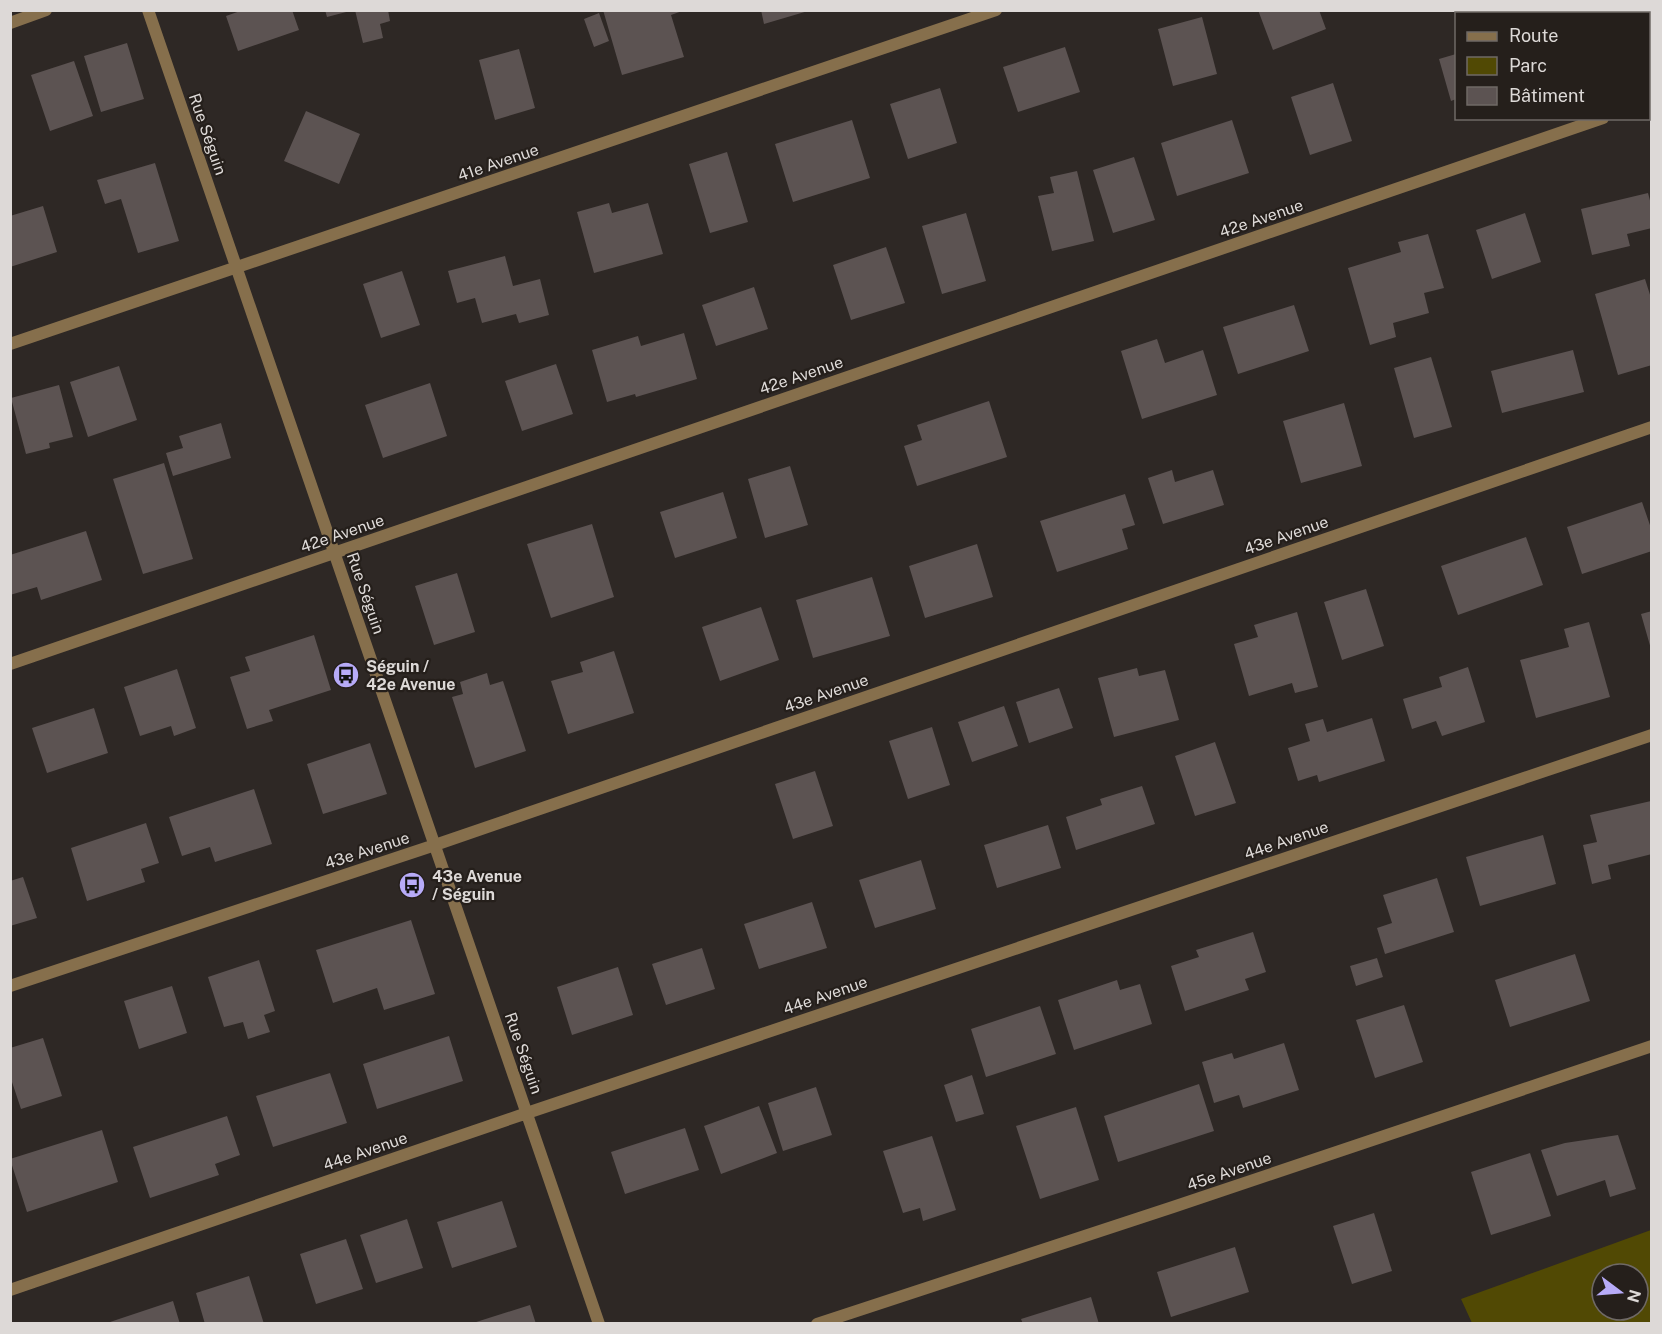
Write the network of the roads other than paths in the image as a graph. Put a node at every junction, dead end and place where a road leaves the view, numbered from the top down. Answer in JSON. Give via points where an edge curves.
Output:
{"nodes":[{"id":1,"x":46,"y":10,"type":"edge"},
{"id":2,"x":148,"y":10,"type":"edge"},
{"id":3,"x":996,"y":10,"type":"edge"},
{"id":4,"x":10,"y":23,"type":"edge"},
{"id":5,"x":1597,"y":120,"type":"edge"},
{"id":6,"x":237,"y":267,"type":"junction"},
{"id":7,"x":10,"y":344,"type":"edge"},
{"id":8,"x":1652,"y":427,"type":"edge"},
{"id":9,"x":335,"y":553,"type":"junction"},
{"id":10,"x":10,"y":664,"type":"edge"},
{"id":11,"x":1652,"y":735,"type":"edge"},
{"id":12,"x":435,"y":845,"type":"junction"},
{"id":13,"x":10,"y":986,"type":"edge"},
{"id":14,"x":1652,"y":1046,"type":"edge"},
{"id":15,"x":527,"y":1113,"type":"junction"},
{"id":16,"x":10,"y":1290,"type":"edge"},
{"id":17,"x":599,"y":1323,"type":"edge"},
{"id":18,"x":817,"y":1323,"type":"edge"}],
"edges":[{"from":1,"to":4,"type":"street"},
{"from":2,"to":6,"type":"street","name":"Rue Séguin"},
{"from":3,"to":6,"type":"street","name":"41e Avenue"},
{"from":5,"to":9,"type":"street","name":"42e Avenue"},
{"from":6,"to":7,"type":"street","name":"41e Avenue"},
{"from":6,"to":9,"type":"street","name":"Rue Séguin"},
{"from":8,"to":12,"type":"street","name":"43e Avenue"},
{"from":9,"to":10,"type":"street","name":"42e Avenue"},
{"from":9,"to":12,"type":"street","name":"Rue Séguin"},
{"from":11,"to":15,"type":"street","name":"44e Avenue"},
{"from":12,"to":13,"type":"street","name":"43e Avenue"},
{"from":12,"to":15,"type":"street","name":"Rue Séguin"},
{"from":14,"to":18,"type":"street","name":"45e Avenue"},
{"from":15,"to":16,"type":"street","name":"44e Avenue"},
{"from":15,"to":17,"type":"street","name":"Rue Séguin"}]}
